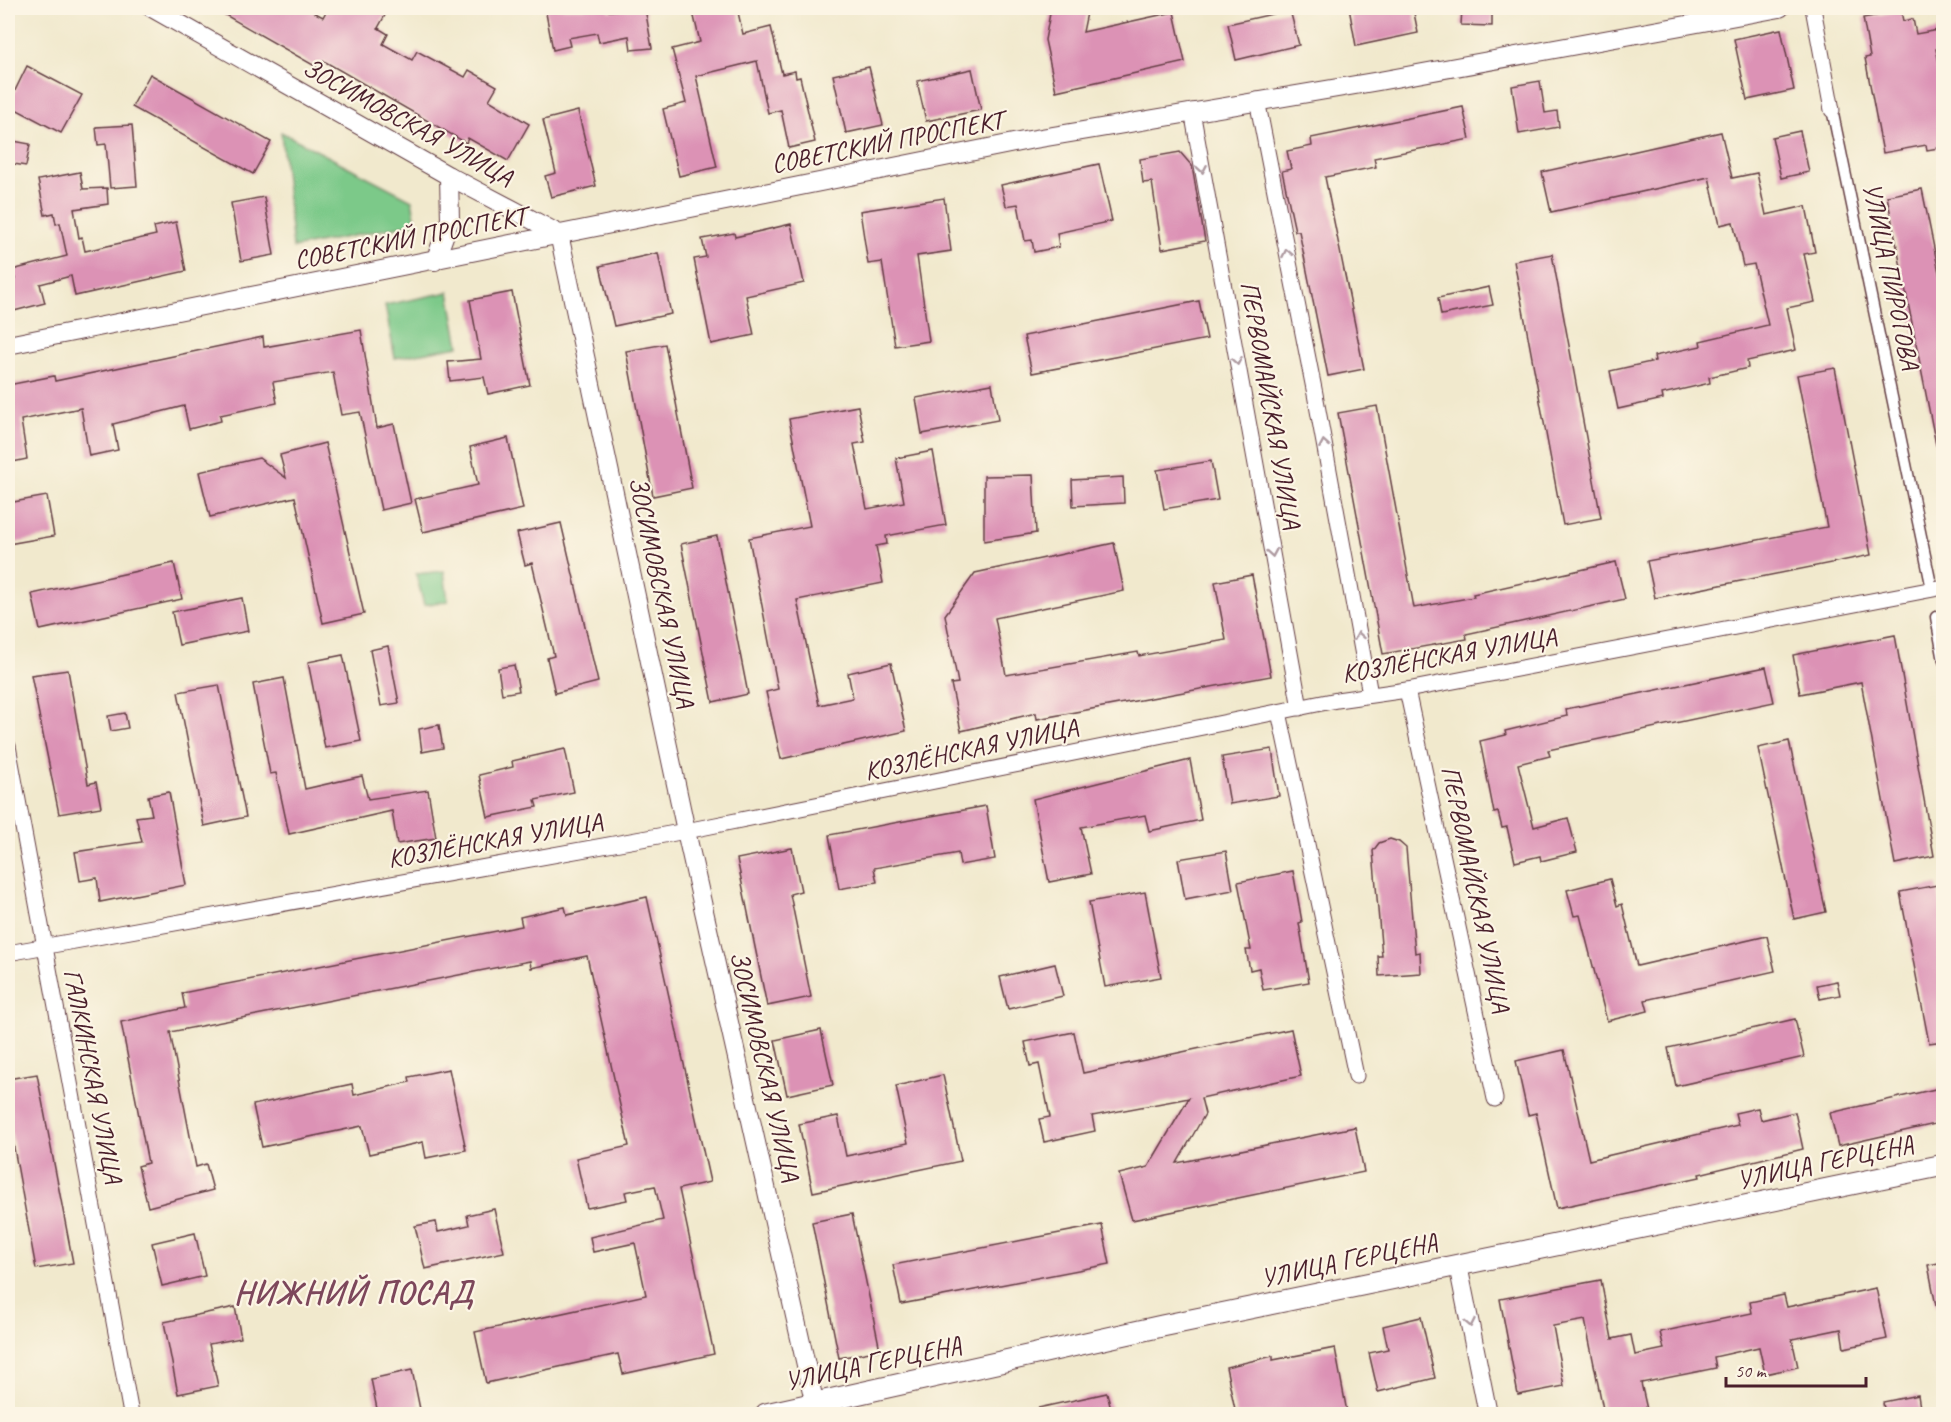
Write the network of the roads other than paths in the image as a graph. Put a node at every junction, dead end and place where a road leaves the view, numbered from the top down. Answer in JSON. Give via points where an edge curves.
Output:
{"nodes":[{"id":1,"x":152,"y":8,"type":"edge"},
{"id":2,"x":1780,"y":8,"type":"edge"},
{"id":3,"x":1813,"y":8,"type":"edge"},
{"id":4,"x":1257,"y":100,"type":"junction"},
{"id":5,"x":1192,"y":111,"type":"junction"},
{"id":6,"x":1833,"y":112,"type":"joint"},
{"id":7,"x":449,"y":176,"type":"junction"},
{"id":8,"x":559,"y":234,"type":"junction"},
{"id":9,"x":435,"y":261,"type":"junction"},
{"id":10,"x":8,"y":345,"type":"edge"},
{"id":11,"x":1938,"y":588,"type":"edge"},
{"id":12,"x":1936,"y":616,"type":"dead end"},
{"id":13,"x":1944,"y":661,"type":"edge"},
{"id":14,"x":1407,"y":690,"type":"junction"},
{"id":15,"x":1370,"y":694,"type":"junction"},
{"id":16,"x":1300,"y":708,"type":"junction"},
{"id":17,"x":1279,"y":712,"type":"junction"},
{"id":18,"x":8,"y":746,"type":"edge"},
{"id":19,"x":686,"y":831,"type":"junction"},
{"id":20,"x":44,"y":946,"type":"junction"},
{"id":21,"x":8,"y":953,"type":"edge"},
{"id":22,"x":1356,"y":1076,"type":"dead end"},
{"id":23,"x":1496,"y":1099,"type":"dead end"},
{"id":24,"x":1944,"y":1165,"type":"edge"},
{"id":25,"x":1458,"y":1265,"type":"junction"},
{"id":26,"x":816,"y":1409,"type":"edge"},
{"id":27,"x":131,"y":1414,"type":"edge"},
{"id":28,"x":766,"y":1414,"type":"edge"},
{"id":29,"x":1488,"y":1414,"type":"edge"}],
"edges":[{"from":1,"to":7,"type":"street","name":"ЗОСИМОВСКАЯ УЛИЦА"},
{"from":2,"to":4,"type":"street","name":"СОВЕТСКИЙ ПРОСПЕКТ"},
{"from":3,"to":6,"type":"street","name":"УЛИЦА ПИРОГОВА"},
{"from":4,"to":5,"type":"street","name":"СОВЕТСКИЙ ПРОСПЕКТ"},
{"from":15,"to":4,"type":"street","name":"ПЕРВОМАЙСКАЯ УЛИЦА","one_way":true},
{"from":5,"to":8,"type":"street","name":"СОВЕТСКИЙ ПРОСПЕКТ"},
{"from":5,"to":16,"type":"street","name":"ПЕРВОМАЙСКАЯ УЛИЦА","one_way":true},
{"from":6,"to":11,"type":"street","name":"УЛИЦА ПИРОГОВА"},
{"from":7,"to":8,"type":"street","name":"ЗОСИМОВСКАЯ УЛИЦА"},
{"from":7,"to":9,"type":"street","via":[[450,220]]},
{"from":8,"to":9,"type":"street","name":"СОВЕТСКИЙ ПРОСПЕКТ"},
{"from":8,"to":19,"type":"street","name":"ЗОСИМОВСКАЯ УЛИЦА"},
{"from":9,"to":10,"type":"street","name":"СОВЕТСКИЙ ПРОСПЕКТ"},
{"from":11,"to":14,"type":"street","name":"КОЗЛЁНСКАЯ УЛИЦА"},
{"from":12,"to":13,"type":"street"},
{"from":14,"to":15,"type":"street","name":"КОЗЛЁНСКАЯ УЛИЦА"},
{"from":14,"to":23,"type":"street","name":"ПЕРВОМАЙСКАЯ УЛИЦА"},
{"from":15,"to":16,"type":"street","name":"КОЗЛЁНСКАЯ УЛИЦА"},
{"from":16,"to":17,"type":"street","name":"КОЗЛЁНСКАЯ УЛИЦА"},
{"from":17,"to":19,"type":"street","name":"КОЗЛЁНСКАЯ УЛИЦА"},
{"from":17,"to":22,"type":"street"},
{"from":18,"to":20,"type":"street","name":"ГАЛКИНСКАЯ УЛИЦА"},
{"from":19,"to":20,"type":"street","name":"КОЗЛЁНСКАЯ УЛИЦА"},
{"from":19,"to":26,"type":"street","name":"ЗОСИМОВСКАЯ УЛИЦА"},
{"from":20,"to":21,"type":"street","name":"КОЗЛЁНСКАЯ УЛИЦА"},
{"from":20,"to":27,"type":"street","name":"ГАЛКИНСКАЯ УЛИЦА"},
{"from":24,"to":25,"type":"main road","name":"УЛИЦА ГЕРЦЕНА"},
{"from":25,"to":26,"type":"main road","name":"УЛИЦА ГЕРЦЕНА","via":[[1162,1326]]},
{"from":25,"to":29,"type":"street","one_way":true},
{"from":26,"to":28,"type":"main road","name":"УЛИЦА ГЕРЦЕНА"}]}
